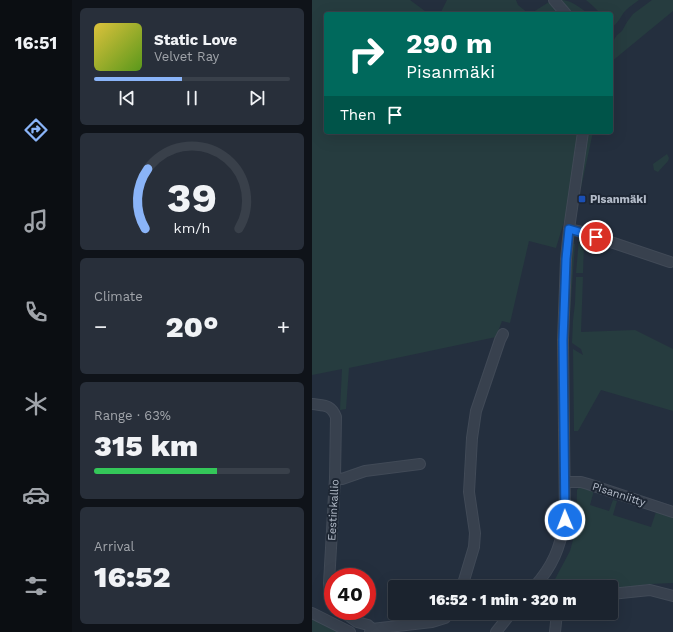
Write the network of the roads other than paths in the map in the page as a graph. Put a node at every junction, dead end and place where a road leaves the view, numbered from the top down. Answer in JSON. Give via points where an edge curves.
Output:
{"nodes":[{"id":1,"x":554,"y":0,"type":"edge"},
{"id":2,"x":564,"y":12,"type":"edge"},
{"id":3,"x":583,"y":134,"type":"edge"},
{"id":4,"x":569,"y":229,"type":"junction"},
{"id":5,"x":670,"y":262,"type":"dead end"},
{"id":6,"x":503,"y":334,"type":"dead end"},
{"id":7,"x":312,"y":404,"type":"edge"},
{"id":8,"x":420,"y":464,"type":"dead end"},
{"id":9,"x":335,"y":478,"type":"junction"},
{"id":10,"x":565,"y":482,"type":"junction"},
{"id":11,"x":673,"y":512,"type":"edge"},
{"id":12,"x":330,"y":568,"type":"edge"},
{"id":13,"x":464,"y":580,"type":"edge"},
{"id":14,"x":540,"y":580,"type":"edge"},
{"id":15,"x":618,"y":593,"type":"edge"},
{"id":16,"x":673,"y":596,"type":"edge"},
{"id":17,"x":312,"y":613,"type":"edge"},
{"id":18,"x":354,"y":620,"type":"edge"},
{"id":19,"x":438,"y":620,"type":"edge"},
{"id":20,"x":505,"y":620,"type":"edge"},
{"id":21,"x":556,"y":620,"type":"edge"},
{"id":22,"x":371,"y":630,"type":"edge"},
{"id":23,"x":350,"y":632,"type":"edge"},
{"id":24,"x":496,"y":632,"type":"edge"},
{"id":25,"x":555,"y":632,"type":"edge"}],
"edges":[{"from":1,"to":2,"type":"street"},
{"from":3,"to":4,"type":"street"},
{"from":4,"to":5,"type":"street"},
{"from":4,"to":10,"type":"street","via":[[563,340]]},
{"from":6,"to":13,"type":"street","via":[[476,411],[469,492],[475,533],[474,547]]},
{"from":7,"to":9,"type":"street","name":"Eestinkallio","via":[[330,407],[336,417]]},
{"from":8,"to":9,"type":"street","via":[[365,472],[342,479]]},
{"from":9,"to":12,"type":"street","name":"Eestinkallio"},
{"from":10,"to":11,"type":"street","name":"Pisanniitty","via":[[581,482]]},
{"from":10,"to":14,"type":"street","via":[[565,520],[560,544]]},
{"from":15,"to":16,"type":"street","via":[[650,590]]},
{"from":17,"to":23,"type":"street"},
{"from":18,"to":22,"type":"street","via":[[368,625]]},
{"from":19,"to":22,"type":"street"},
{"from":20,"to":24,"type":"street"},
{"from":21,"to":25,"type":"street"}]}
